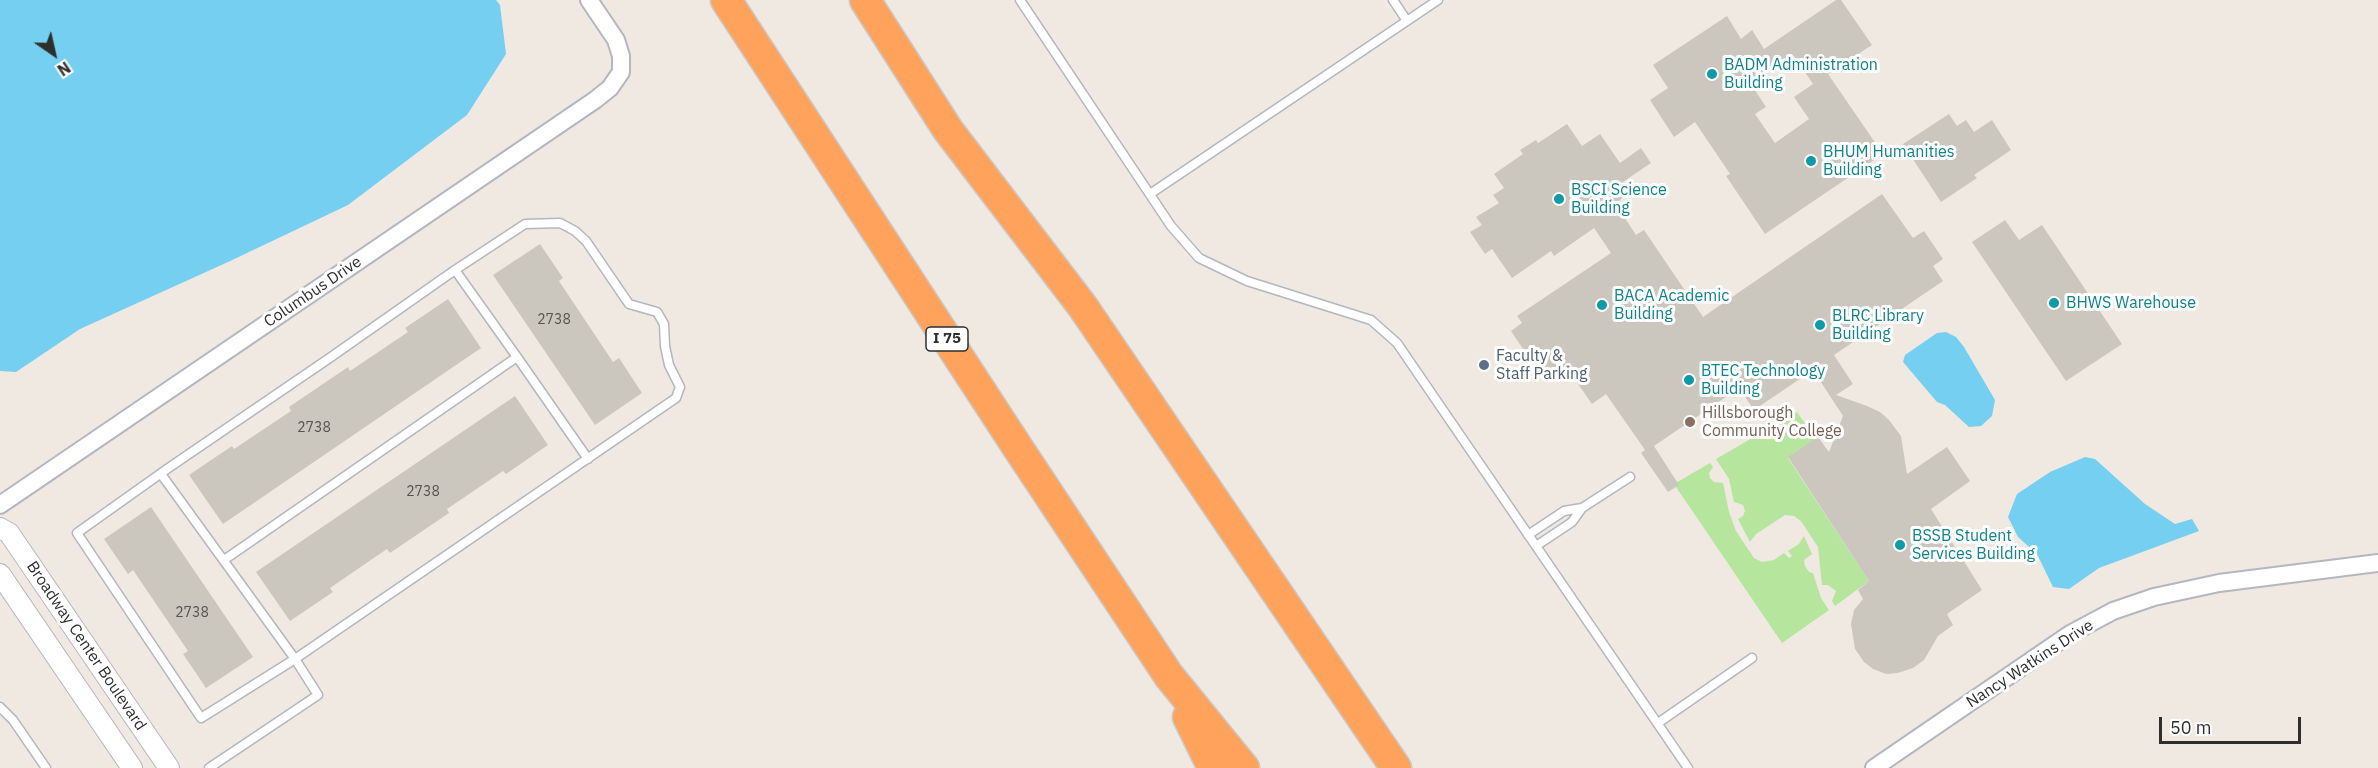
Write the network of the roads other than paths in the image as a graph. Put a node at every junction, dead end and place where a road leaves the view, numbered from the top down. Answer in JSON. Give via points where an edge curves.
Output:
{"nodes":[{"id":1,"x":589,"y":0,"type":"edge"},
{"id":2,"x":726,"y":0,"type":"edge"},
{"id":3,"x":865,"y":0,"type":"edge"},
{"id":4,"x":1020,"y":0,"type":"edge"},
{"id":5,"x":1393,"y":0,"type":"edge"},
{"id":6,"x":1437,"y":0,"type":"edge"},
{"id":7,"x":1407,"y":21,"type":"junction"},
{"id":8,"x":1150,"y":194,"type":"junction"},
{"id":9,"x":455,"y":270,"type":"junction"},
{"id":10,"x":517,"y":357,"type":"junction"},
{"id":11,"x":588,"y":459,"type":"junction"},
{"id":12,"x":161,"y":474,"type":"junction"},
{"id":13,"x":1630,"y":477,"type":"dead end"},
{"id":14,"x":0,"y":505,"type":"edge"},
{"id":15,"x":1582,"y":508,"type":"junction"},
{"id":16,"x":0,"y":528,"type":"edge"},
{"id":17,"x":1528,"y":535,"type":"junction"},
{"id":18,"x":1536,"y":546,"type":"junction"},
{"id":19,"x":224,"y":560,"type":"junction"},
{"id":20,"x":2378,"y":562,"type":"edge"},
{"id":21,"x":0,"y":574,"type":"edge"},
{"id":22,"x":1752,"y":658,"type":"dead end"},
{"id":23,"x":295,"y":659,"type":"junction"},
{"id":24,"x":1169,"y":676,"type":"junction"},
{"id":25,"x":0,"y":707,"type":"edge"},
{"id":26,"x":1658,"y":723,"type":"junction"},
{"id":27,"x":46,"y":768,"type":"edge"},
{"id":28,"x":132,"y":768,"type":"edge"},
{"id":29,"x":169,"y":768,"type":"edge"},
{"id":30,"x":209,"y":768,"type":"edge"},
{"id":31,"x":1213,"y":768,"type":"edge"},
{"id":32,"x":1244,"y":768,"type":"edge"},
{"id":33,"x":1396,"y":768,"type":"edge"},
{"id":34,"x":1688,"y":768,"type":"edge"},
{"id":35,"x":1874,"y":768,"type":"edge"}],
"edges":[{"from":1,"to":14,"type":"street","name":"Columbus Drive","via":[[616,40],[621,56],[621,72],[610,88]]},
{"from":2,"to":24,"type":"highway","number":"I 75"},
{"from":3,"to":33,"type":"highway","via":[[948,130],[1083,307]]},
{"from":4,"to":8,"type":"lane"},
{"from":5,"to":7,"type":"lane"},
{"from":6,"to":7,"type":"lane"},
{"from":7,"to":8,"type":"lane"},
{"from":8,"to":17,"type":"lane","via":[[1199,258],[1248,281],[1371,320],[1397,343]]},
{"from":9,"to":10,"type":"lane"},
{"from":9,"to":11,"type":"lane","via":[[525,224],[560,223],[586,241],[628,304],[657,312],[664,324],[669,365],[680,387],[676,398]]},
{"from":9,"to":12,"type":"lane"},
{"from":10,"to":11,"type":"lane"},
{"from":10,"to":19,"type":"lane"},
{"from":11,"to":23,"type":"lane"},
{"from":12,"to":19,"type":"lane"},
{"from":12,"to":23,"type":"lane","via":[[76,533],[201,718]]},
{"from":13,"to":15,"type":"lane"},
{"from":15,"to":17,"type":"lane","via":[[1564,511]]},
{"from":15,"to":18,"type":"lane","via":[[1572,522]]},
{"from":16,"to":29,"type":"street","name":"Broadway Center Boulevard","via":[[9,533]]},
{"from":17,"to":18,"type":"lane"},
{"from":18,"to":26,"type":"lane"},
{"from":19,"to":23,"type":"lane"},
{"from":20,"to":35,"type":"street","name":"Nancy Watkins Drive","via":[[2219,583],[2154,597],[2113,611],[2070,634]]},
{"from":21,"to":28,"type":"street","name":"Broadway Center Boulevard"},
{"from":22,"to":26,"type":"lane"},
{"from":23,"to":30,"type":"lane","via":[[318,695]]},
{"from":24,"to":31,"type":"highway"},
{"from":24,"to":32,"type":"highway","number":"I 75"},
{"from":25,"to":27,"type":"lane"},
{"from":26,"to":34,"type":"lane"}]}
